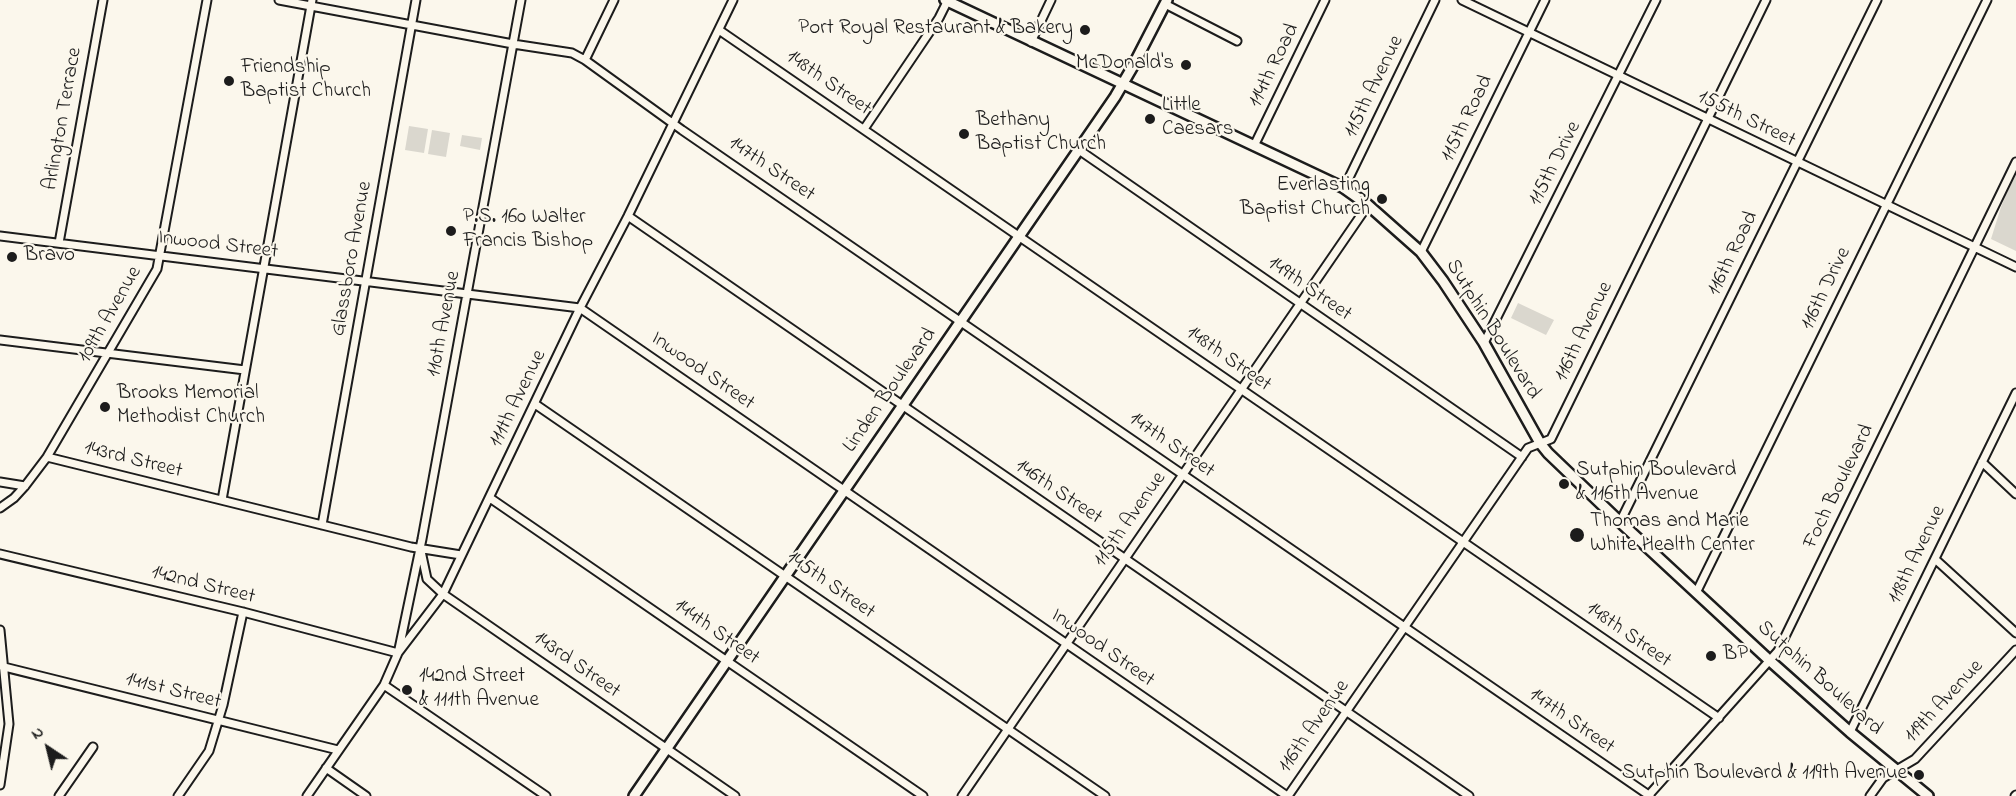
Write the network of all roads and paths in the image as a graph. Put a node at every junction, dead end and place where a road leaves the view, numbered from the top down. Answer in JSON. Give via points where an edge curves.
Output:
{"nodes":[{"id":1,"x":103,"y":0,"type":"edge"},
{"id":2,"x":207,"y":0,"type":"edge"},
{"id":3,"x":279,"y":0,"type":"edge"},
{"id":4,"x":416,"y":0,"type":"edge"},
{"id":5,"x":521,"y":0,"type":"edge"},
{"id":6,"x":615,"y":0,"type":"edge"},
{"id":7,"x":733,"y":0,"type":"edge"},
{"id":8,"x":947,"y":0,"type":"edge"},
{"id":9,"x":1051,"y":0,"type":"edge"},
{"id":10,"x":1325,"y":0,"type":"edge"},
{"id":11,"x":1435,"y":0,"type":"edge"},
{"id":12,"x":1462,"y":0,"type":"edge"},
{"id":13,"x":1545,"y":0,"type":"edge"},
{"id":14,"x":1656,"y":0,"type":"edge"},
{"id":15,"x":1766,"y":0,"type":"edge"},
{"id":16,"x":1877,"y":0,"type":"edge"},
{"id":17,"x":1987,"y":0,"type":"edge"},
{"id":18,"x":1166,"y":2,"type":"edge"},
{"id":19,"x":312,"y":3,"type":"edge"},
{"id":20,"x":412,"y":23,"type":"junction"},
{"id":21,"x":719,"y":30,"type":"junction"},
{"id":22,"x":1529,"y":33,"type":"junction"},
{"id":23,"x":1237,"y":41,"type":"dead end"},
{"id":24,"x":1031,"y":42,"type":"junction"},
{"id":25,"x":513,"y":44,"type":"junction"},
{"id":26,"x":585,"y":60,"type":"junction"},
{"id":27,"x":1619,"y":76,"type":"junction"},
{"id":28,"x":1123,"y":85,"type":"junction"},
{"id":29,"x":1708,"y":119,"type":"junction"},
{"id":30,"x":673,"y":123,"type":"junction"},
{"id":31,"x":864,"y":129,"type":"junction"},
{"id":32,"x":1254,"y":146,"type":"junction"},
{"id":33,"x":1079,"y":150,"type":"junction"},
{"id":34,"x":2016,"y":162,"type":"edge"},
{"id":35,"x":1797,"y":163,"type":"junction"},
{"id":36,"x":1344,"y":188,"type":"junction"},
{"id":37,"x":1368,"y":205,"type":"junction"},
{"id":38,"x":1886,"y":206,"type":"junction"},
{"id":39,"x":628,"y":216,"type":"junction"},
{"id":40,"x":0,"y":236,"type":"edge"},
{"id":41,"x":1019,"y":236,"type":"junction"},
{"id":42,"x":58,"y":243,"type":"junction"},
{"id":43,"x":1976,"y":248,"type":"junction"},
{"id":44,"x":1421,"y":252,"type":"junction"},
{"id":45,"x":160,"y":255,"type":"junction"},
{"id":46,"x":2016,"y":267,"type":"edge"},
{"id":47,"x":263,"y":268,"type":"junction"},
{"id":48,"x":366,"y":281,"type":"junction"},
{"id":49,"x":468,"y":293,"type":"junction"},
{"id":50,"x":1300,"y":304,"type":"junction"},
{"id":51,"x":580,"y":308,"type":"junction"},
{"id":52,"x":961,"y":321,"type":"junction"},
{"id":53,"x":0,"y":340,"type":"edge"},
{"id":54,"x":1484,"y":343,"type":"junction"},
{"id":55,"x":109,"y":353,"type":"junction"},
{"id":56,"x":245,"y":370,"type":"junction"},
{"id":57,"x":1241,"y":389,"type":"junction"},
{"id":58,"x":2016,"y":393,"type":"edge"},
{"id":59,"x":535,"y":404,"type":"junction"},
{"id":60,"x":903,"y":406,"type":"junction"},
{"id":61,"x":1540,"y":443,"type":"junction"},
{"id":62,"x":47,"y":457,"type":"junction"},
{"id":63,"x":1522,"y":457,"type":"junction"},
{"id":64,"x":1982,"y":462,"type":"junction"},
{"id":65,"x":1183,"y":474,"type":"junction"},
{"id":66,"x":0,"y":482,"type":"edge"},
{"id":67,"x":25,"y":486,"type":"junction"},
{"id":68,"x":844,"y":491,"type":"junction"},
{"id":69,"x":2016,"y":494,"type":"edge"},
{"id":70,"x":489,"y":498,"type":"junction"},
{"id":71,"x":222,"y":500,"type":"junction"},
{"id":72,"x":0,"y":508,"type":"edge"},
{"id":73,"x":1620,"y":522,"type":"junction"},
{"id":74,"x":322,"y":525,"type":"junction"},
{"id":75,"x":1464,"y":542,"type":"junction"},
{"id":76,"x":420,"y":548,"type":"junction"},
{"id":77,"x":0,"y":555,"type":"edge"},
{"id":78,"x":462,"y":555,"type":"junction"},
{"id":79,"x":1124,"y":558,"type":"junction"},
{"id":80,"x":1935,"y":559,"type":"junction"},
{"id":81,"x":786,"y":576,"type":"junction"},
{"id":82,"x":1696,"y":593,"type":"junction"},
{"id":83,"x":443,"y":594,"type":"junction"},
{"id":84,"x":243,"y":612,"type":"junction"},
{"id":85,"x":1405,"y":627,"type":"junction"},
{"id":86,"x":0,"y":630,"type":"edge"},
{"id":87,"x":2016,"y":633,"type":"edge"},
{"id":88,"x":1066,"y":644,"type":"junction"},
{"id":89,"x":2016,"y":650,"type":"edge"},
{"id":90,"x":398,"y":653,"type":"junction"},
{"id":91,"x":1769,"y":660,"type":"junction"},
{"id":92,"x":727,"y":661,"type":"junction"},
{"id":93,"x":1,"y":667,"type":"edge"},
{"id":94,"x":384,"y":685,"type":"junction"},
{"id":95,"x":1347,"y":711,"type":"junction"},
{"id":96,"x":1719,"y":718,"type":"junction"},
{"id":97,"x":219,"y":720,"type":"junction"},
{"id":98,"x":1008,"y":729,"type":"junction"},
{"id":99,"x":1850,"y":732,"type":"junction"},
{"id":100,"x":93,"y":747,"type":"dead end"},
{"id":101,"x":666,"y":749,"type":"junction"},
{"id":102,"x":338,"y":750,"type":"junction"},
{"id":103,"x":326,"y":768,"type":"junction"},
{"id":104,"x":1896,"y":770,"type":"junction"},
{"id":105,"x":0,"y":784,"type":"edge"},
{"id":106,"x":59,"y":796,"type":"edge"},
{"id":107,"x":178,"y":796,"type":"edge"},
{"id":108,"x":307,"y":796,"type":"edge"},
{"id":109,"x":366,"y":796,"type":"edge"},
{"id":110,"x":546,"y":796,"type":"edge"},
{"id":111,"x":634,"y":796,"type":"edge"},
{"id":112,"x":735,"y":796,"type":"edge"},
{"id":113,"x":922,"y":796,"type":"edge"},
{"id":114,"x":962,"y":796,"type":"edge"},
{"id":115,"x":1105,"y":796,"type":"edge"},
{"id":116,"x":1287,"y":796,"type":"edge"},
{"id":117,"x":1469,"y":796,"type":"edge"},
{"id":118,"x":1649,"y":796,"type":"edge"},
{"id":119,"x":1870,"y":796,"type":"edge"},
{"id":120,"x":1928,"y":796,"type":"edge"}],
"edges":[{"from":1,"to":42,"type":"street","name":"Arlington Terrace"},
{"from":2,"to":45,"type":"street","name":"109th Avenue"},
{"from":3,"to":19,"type":"street","name":"147th Street"},
{"from":4,"to":20,"type":"street","name":"Glassboro Avenue"},
{"from":5,"to":25,"type":"street","name":"110th Avenue"},
{"from":6,"to":26,"type":"street"},
{"from":7,"to":21,"type":"street","name":"111th Avenue"},
{"from":8,"to":24,"type":"main road","name":"Sutphin Boulevard"},
{"from":8,"to":31,"type":"street","via":[[939,18]]},
{"from":9,"to":24,"type":"street"},
{"from":10,"to":32,"type":"street","name":"114th Road"},
{"from":11,"to":36,"type":"street","name":"115th Avenue"},
{"from":12,"to":22,"type":"street","name":"155th Street"},
{"from":13,"to":22,"type":"street","name":"115th Road"},
{"from":14,"to":27,"type":"street","name":"115th Drive"},
{"from":15,"to":29,"type":"street","name":"116th Avenue"},
{"from":16,"to":35,"type":"street","name":"116th Road"},
{"from":17,"to":38,"type":"street","name":"116th Drive"},
{"from":18,"to":23,"type":"street"},
{"from":18,"to":28,"type":"main road","name":"Linden Boulevard"},
{"from":19,"to":20,"type":"street","name":"147th Street"},
{"from":19,"to":47,"type":"street"},
{"from":20,"to":25,"type":"street","name":"147th Street"},
{"from":20,"to":48,"type":"street","name":"Glassboro Avenue"},
{"from":21,"to":30,"type":"street","name":"111th Avenue"},
{"from":21,"to":31,"type":"street","name":"148th Street"},
{"from":22,"to":27,"type":"street","name":"155th Street"},
{"from":22,"to":44,"type":"street","name":"115th Road"},
{"from":24,"to":28,"type":"main road","name":"Sutphin Boulevard"},
{"from":25,"to":26,"type":"street","name":"147th Street","via":[[572,53]]},
{"from":25,"to":49,"type":"street","name":"110th Avenue"},
{"from":26,"to":30,"type":"street","name":"147th Street"},
{"from":27,"to":29,"type":"street","name":"155th Street"},
{"from":27,"to":54,"type":"street","name":"115th Drive"},
{"from":28,"to":32,"type":"main road","name":"Sutphin Boulevard"},
{"from":28,"to":33,"type":"main road","name":"Linden Boulevard"},
{"from":29,"to":35,"type":"street","name":"155th Street"},
{"from":29,"to":61,"type":"street","name":"116th Avenue","via":[[1551,439]]},
{"from":30,"to":39,"type":"street","name":"111th Avenue"},
{"from":30,"to":52,"type":"street","name":"147th Street"},
{"from":31,"to":41,"type":"street","name":"148th Street"},
{"from":32,"to":36,"type":"main road","name":"Sutphin Boulevard"},
{"from":33,"to":41,"type":"main road","name":"Linden Boulevard"},
{"from":33,"to":50,"type":"street","name":"149th Street"},
{"from":34,"to":43,"type":"street","name":"Foch Boulevard"},
{"from":35,"to":38,"type":"street","name":"155th Street"},
{"from":35,"to":73,"type":"street","name":"116th Road"},
{"from":36,"to":37,"type":"main road","name":"Sutphin Boulevard"},
{"from":37,"to":44,"type":"main road","name":"Sutphin Boulevard"},
{"from":37,"to":50,"type":"street","name":"115th Avenue"},
{"from":38,"to":43,"type":"street","name":"155th Street"},
{"from":38,"to":82,"type":"street","name":"116th Drive"},
{"from":39,"to":51,"type":"street","name":"111th Avenue"},
{"from":39,"to":60,"type":"street","name":"146th Street"},
{"from":40,"to":42,"type":"street","name":"Inwood Street"},
{"from":41,"to":52,"type":"main road","name":"Linden Boulevard"},
{"from":41,"to":57,"type":"street","name":"148th Street"},
{"from":42,"to":45,"type":"street","name":"Inwood Street"},
{"from":43,"to":46,"type":"street","name":"155th Street"},
{"from":43,"to":91,"type":"street","name":"Foch Boulevard","via":[[1778,651]]},
{"from":44,"to":54,"type":"main road","name":"Sutphin Boulevard"},
{"from":45,"to":47,"type":"street","name":"Inwood Street"},
{"from":45,"to":55,"type":"street","name":"109th Avenue","via":[[157,269]]},
{"from":47,"to":48,"type":"street","name":"Inwood Street"},
{"from":47,"to":56,"type":"street"},
{"from":48,"to":49,"type":"street","name":"Inwood Street"},
{"from":48,"to":74,"type":"street","name":"Glassboro Avenue"},
{"from":49,"to":51,"type":"street","name":"Inwood Street"},
{"from":49,"to":76,"type":"street","name":"110th Avenue"},
{"from":50,"to":57,"type":"street","name":"115th Avenue"},
{"from":50,"to":63,"type":"street","name":"149th Street"},
{"from":51,"to":59,"type":"street","name":"111th Avenue"},
{"from":51,"to":68,"type":"street","name":"Inwood Street"},
{"from":52,"to":60,"type":"main road","name":"Linden Boulevard"},
{"from":52,"to":65,"type":"street","name":"147th Street"},
{"from":53,"to":55,"type":"street"},
{"from":54,"to":61,"type":"main road","name":"Sutphin Boulevard"},
{"from":55,"to":56,"type":"street"},
{"from":55,"to":62,"type":"street","name":"109th Avenue"},
{"from":56,"to":71,"type":"street"},
{"from":57,"to":65,"type":"street","name":"115th Avenue"},
{"from":57,"to":75,"type":"street","name":"148th Street"},
{"from":58,"to":64,"type":"street","name":"118th Avenue"},
{"from":59,"to":70,"type":"street","name":"111th Avenue"},
{"from":59,"to":81,"type":"street","name":"145th Street"},
{"from":60,"to":68,"type":"main road","name":"Linden Boulevard"},
{"from":60,"to":79,"type":"street","name":"146th Street"},
{"from":61,"to":63,"type":"street","name":"116th Avenue","via":[[1528,447]]},
{"from":61,"to":73,"type":"main road","name":"Sutphin Boulevard"},
{"from":62,"to":67,"type":"street","name":"109th Avenue"},
{"from":62,"to":71,"type":"street","name":"143rd Street"},
{"from":63,"to":75,"type":"street","name":"116th Avenue"},
{"from":64,"to":69,"type":"street"},
{"from":64,"to":80,"type":"street","name":"118th Avenue"},
{"from":65,"to":79,"type":"street","name":"115th Avenue"},
{"from":65,"to":85,"type":"street","name":"147th Street"},
{"from":66,"to":67,"type":"street"},
{"from":67,"to":72,"type":"street","name":"109th Avenue"},
{"from":68,"to":81,"type":"main road","name":"Linden Boulevard"},
{"from":68,"to":88,"type":"street","name":"Inwood Street"},
{"from":70,"to":78,"type":"street","name":"111th Avenue"},
{"from":70,"to":92,"type":"street","name":"144th Street"},
{"from":71,"to":74,"type":"street","name":"143rd Street"},
{"from":73,"to":82,"type":"main road","name":"Sutphin Boulevard"},
{"from":74,"to":76,"type":"street","name":"143rd Street"},
{"from":75,"to":85,"type":"street","name":"116th Avenue"},
{"from":75,"to":96,"type":"street","name":"148th Street"},
{"from":76,"to":78,"type":"street","name":"143rd Street"},
{"from":76,"to":83,"type":"street","name":"143rd Street","via":[[427,579]]},
{"from":76,"to":90,"type":"street","name":"110th Avenue"},
{"from":77,"to":84,"type":"street","name":"142nd Street"},
{"from":78,"to":83,"type":"street","name":"111th Avenue"},
{"from":79,"to":88,"type":"street","name":"115th Avenue"},
{"from":79,"to":95,"type":"street","name":"146th Street"},
{"from":80,"to":87,"type":"street"},
{"from":80,"to":99,"type":"street","name":"118th Avenue"},
{"from":81,"to":92,"type":"main road","name":"Linden Boulevard"},
{"from":81,"to":98,"type":"street","name":"145th Street"},
{"from":82,"to":91,"type":"main road","name":"Sutphin Boulevard"},
{"from":83,"to":90,"type":"street","name":"111th Avenue"},
{"from":83,"to":101,"type":"street","name":"143rd Street"},
{"from":84,"to":90,"type":"street","name":"142nd Street"},
{"from":84,"to":97,"type":"street"},
{"from":85,"to":95,"type":"street","name":"116th Avenue"},
{"from":85,"to":118,"type":"street","name":"147th Street"},
{"from":86,"to":93,"type":"street"},
{"from":88,"to":98,"type":"street","name":"115th Avenue"},
{"from":88,"to":116,"type":"street","name":"Inwood Street"},
{"from":89,"to":104,"type":"street","name":"119th Avenue","via":[[1915,759]]},
{"from":90,"to":94,"type":"street","name":"111th Avenue"},
{"from":91,"to":96,"type":"street","name":"Foch Boulevard"},
{"from":91,"to":99,"type":"main road","name":"Sutphin Boulevard"},
{"from":92,"to":101,"type":"main road","name":"Linden Boulevard"},
{"from":92,"to":113,"type":"street","name":"144th Street"},
{"from":93,"to":97,"type":"street","name":"141st Street"},
{"from":93,"to":105,"type":"street","via":[[9,724]]},
{"from":94,"to":102,"type":"street","name":"111th Avenue"},
{"from":94,"to":110,"type":"street"},
{"from":95,"to":116,"type":"street","name":"116th Avenue"},
{"from":95,"to":117,"type":"street","name":"146th Street"},
{"from":96,"to":118,"type":"street","name":"Foch Boulevard"},
{"from":97,"to":102,"type":"street","name":"141st Street"},
{"from":97,"to":107,"type":"street","via":[[209,751]]},
{"from":98,"to":114,"type":"street","name":"115th Avenue"},
{"from":98,"to":115,"type":"street","name":"145th Street"},
{"from":99,"to":104,"type":"main road","name":"Sutphin Boulevard"},
{"from":100,"to":106,"type":"street"},
{"from":101,"to":111,"type":"main road","name":"Linden Boulevard"},
{"from":101,"to":112,"type":"street","name":"143rd Street"},
{"from":102,"to":103,"type":"street","name":"111th Avenue"},
{"from":103,"to":108,"type":"street","name":"111th Avenue"},
{"from":103,"to":109,"type":"street"},
{"from":104,"to":119,"type":"street","name":"119th Avenue","via":[[1883,778]]},
{"from":104,"to":120,"type":"main road","name":"Sutphin Boulevard"}]}
